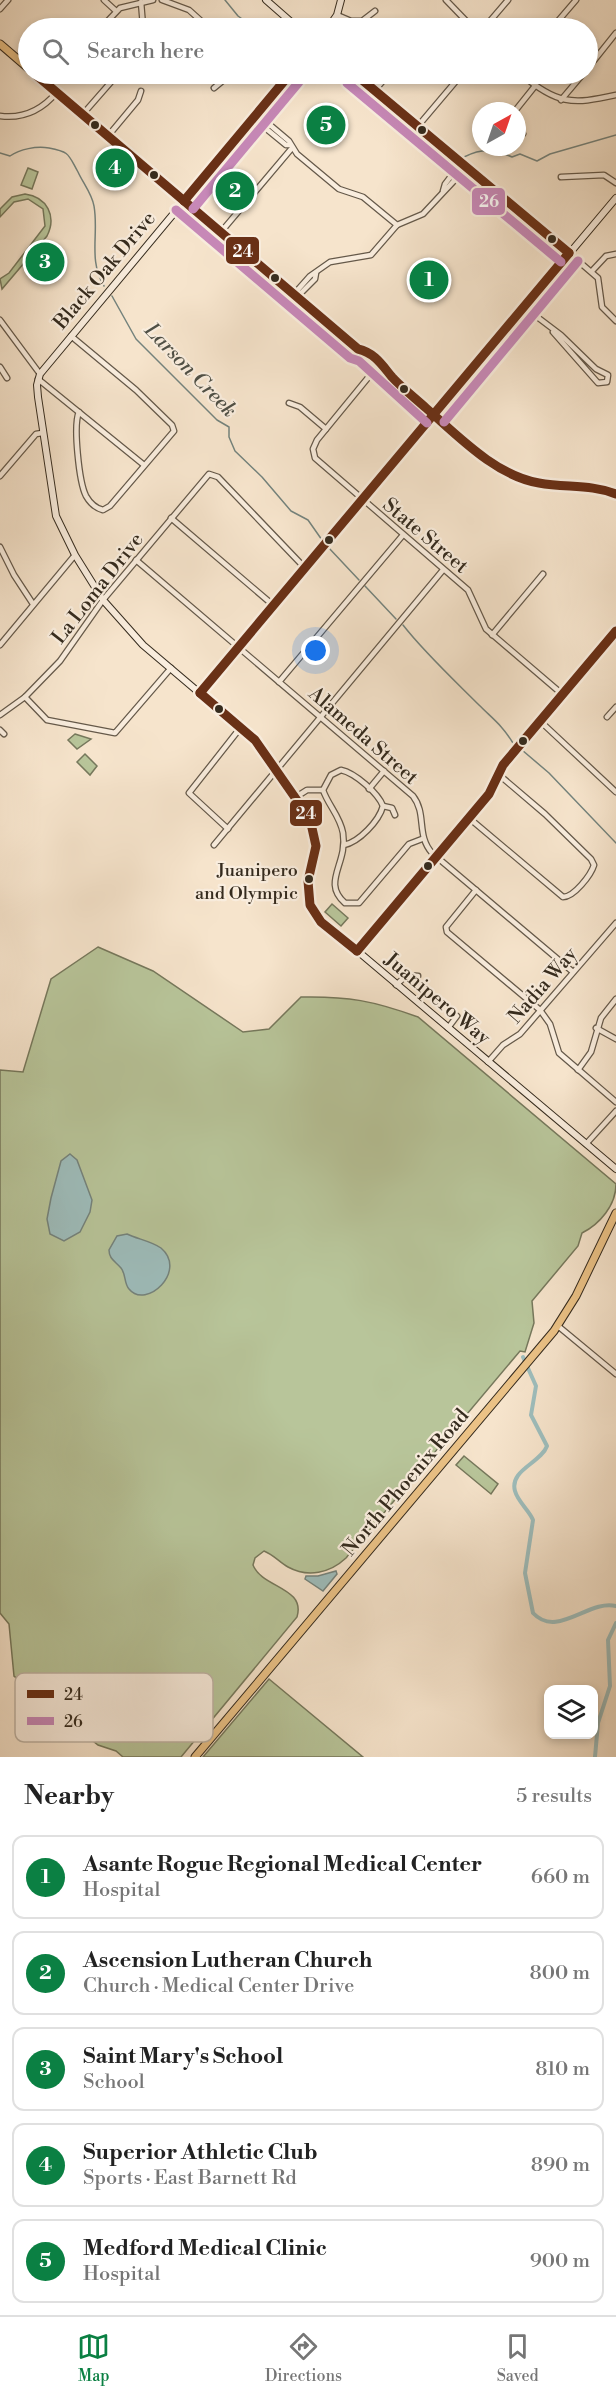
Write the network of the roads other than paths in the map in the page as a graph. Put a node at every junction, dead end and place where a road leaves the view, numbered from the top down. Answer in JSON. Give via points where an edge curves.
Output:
{"nodes":[{"id":1,"x":8,"y":0,"type":"edge"},
{"id":2,"x":104,"y":0,"type":"edge"},
{"id":3,"x":153,"y":0,"type":"edge"},
{"id":4,"x":162,"y":0,"type":"edge"},
{"id":5,"x":266,"y":0,"type":"edge"},
{"id":6,"x":341,"y":0,"type":"edge"},
{"id":7,"x":446,"y":0,"type":"edge"},
{"id":8,"x":508,"y":0,"type":"edge"},
{"id":9,"x":576,"y":0,"type":"edge"},
{"id":10,"x":141,"y":2,"type":"junction"},
{"id":11,"x":0,"y":9,"type":"edge"},
{"id":12,"x":116,"y":11,"type":"junction"},
{"id":13,"x":375,"y":11,"type":"dead end"},
{"id":14,"x":337,"y":15,"type":"junction"},
{"id":15,"x":110,"y":18,"type":"edge"},
{"id":16,"x":142,"y":18,"type":"edge"},
{"id":17,"x":197,"y":18,"type":"edge"},
{"id":18,"x":287,"y":18,"type":"edge"},
{"id":19,"x":335,"y":18,"type":"edge"},
{"id":20,"x":350,"y":18,"type":"edge"},
{"id":21,"x":366,"y":18,"type":"edge"},
{"id":22,"x":463,"y":18,"type":"edge"},
{"id":23,"x":493,"y":18,"type":"edge"},
{"id":24,"x":561,"y":18,"type":"edge"},
{"id":25,"x":616,"y":33,"type":"edge"},
{"id":26,"x":0,"y":44,"type":"edge"},
{"id":27,"x":598,"y":56,"type":"edge"},
{"id":28,"x":18,"y":59,"type":"edge"},
{"id":29,"x":48,"y":84,"type":"edge"},
{"id":30,"x":109,"y":84,"type":"edge"},
{"id":31,"x":219,"y":84,"type":"edge"},
{"id":32,"x":281,"y":84,"type":"edge"},
{"id":33,"x":368,"y":84,"type":"edge"},
{"id":34,"x":380,"y":84,"type":"edge"},
{"id":35,"x":454,"y":84,"type":"edge"},
{"id":36,"x":533,"y":84,"type":"edge"},
{"id":37,"x":575,"y":84,"type":"edge"},
{"id":38,"x":535,"y":86,"type":"junction"},
{"id":39,"x":214,"y":88,"type":"dead end"},
{"id":40,"x":375,"y":90,"type":"junction"},
{"id":41,"x":141,"y":91,"type":"dead end"},
{"id":42,"x":57,"y":92,"type":"junction"},
{"id":43,"x":616,"y":95,"type":"edge"},
{"id":44,"x":561,"y":100,"type":"junction"},
{"id":45,"x":522,"y":102,"type":"edge"},
{"id":46,"x":83,"y":114,"type":"junction"},
{"id":47,"x":0,"y":116,"type":"edge"},
{"id":48,"x":255,"y":116,"type":"junction"},
{"id":49,"x":418,"y":126,"type":"junction"},
{"id":50,"x":108,"y":136,"type":"junction"},
{"id":51,"x":291,"y":147,"type":"junction"},
{"id":52,"x":464,"y":166,"type":"junction"},
{"id":53,"x":561,"y":177,"type":"dead end"},
{"id":54,"x":616,"y":183,"type":"edge"},
{"id":55,"x":616,"y":198,"type":"edge"},
{"id":56,"x":184,"y":201,"type":"junction"},
{"id":57,"x":397,"y":225,"type":"junction"},
{"id":58,"x":221,"y":232,"type":"junction"},
{"id":59,"x":569,"y":253,"type":"junction"},
{"id":60,"x":616,"y":254,"type":"edge"},
{"id":61,"x":592,"y":271,"type":"junction"},
{"id":62,"x":296,"y":296,"type":"junction"},
{"id":63,"x":524,"y":307,"type":"junction"},
{"id":64,"x":0,"y":320,"type":"edge"},
{"id":65,"x":616,"y":321,"type":"edge"},
{"id":66,"x":553,"y":332,"type":"junction"},
{"id":67,"x":70,"y":336,"type":"junction"},
{"id":68,"x":358,"y":349,"type":"junction"},
{"id":69,"x":0,"y":367,"type":"edge"},
{"id":70,"x":376,"y":368,"type":"junction"},
{"id":71,"x":39,"y":376,"type":"junction"},
{"id":72,"x":391,"y":376,"type":"junction"},
{"id":73,"x":7,"y":378,"type":"dead end"},
{"id":74,"x":289,"y":403,"type":"dead end"},
{"id":75,"x":79,"y":411,"type":"junction"},
{"id":76,"x":435,"y":414,"type":"junction"},
{"id":77,"x":326,"y":429,"type":"junction"},
{"id":78,"x":42,"y":433,"type":"junction"},
{"id":79,"x":144,"y":465,"type":"junction"},
{"id":80,"x":0,"y":476,"type":"edge"},
{"id":81,"x":616,"y":494,"type":"edge"},
{"id":82,"x":362,"y":500,"type":"junction"},
{"id":83,"x":171,"y":518,"type":"junction"},
{"id":84,"x":403,"y":535,"type":"junction"},
{"id":85,"x":0,"y":547,"type":"edge"},
{"id":86,"x":75,"y":555,"type":"junction"},
{"id":87,"x":136,"y":560,"type":"junction"},
{"id":88,"x":305,"y":568,"type":"junction"},
{"id":89,"x":443,"y":570,"type":"junction"},
{"id":90,"x":543,"y":574,"type":"dead end"},
{"id":91,"x":103,"y":600,"type":"junction"},
{"id":92,"x":33,"y":604,"type":"junction"},
{"id":93,"x":273,"y":606,"type":"junction"},
{"id":94,"x":616,"y":631,"type":"edge"},
{"id":95,"x":492,"y":635,"type":"junction"},
{"id":96,"x":0,"y":645,"type":"edge"},
{"id":97,"x":238,"y":648,"type":"junction"},
{"id":98,"x":171,"y":668,"type":"junction"},
{"id":99,"x":279,"y":682,"type":"junction"},
{"id":100,"x":200,"y":693,"type":"junction"},
{"id":101,"x":562,"y":694,"type":"junction"},
{"id":102,"x":25,"y":697,"type":"junction"},
{"id":103,"x":616,"y":707,"type":"edge"},
{"id":104,"x":0,"y":715,"type":"edge"},
{"id":105,"x":320,"y":716,"type":"junction"},
{"id":106,"x":607,"y":717,"type":"dead end"},
{"id":107,"x":540,"y":722,"type":"junction"},
{"id":108,"x":241,"y":728,"type":"junction"},
{"id":109,"x":276,"y":769,"type":"junction"},
{"id":110,"x":384,"y":771,"type":"junction"},
{"id":111,"x":498,"y":774,"type":"junction"},
{"id":112,"x":369,"y":789,"type":"junction"},
{"id":113,"x":323,"y":790,"type":"junction"},
{"id":114,"x":616,"y":792,"type":"edge"},
{"id":115,"x":296,"y":797,"type":"junction"},
{"id":116,"x":383,"y":806,"type":"junction"},
{"id":117,"x":395,"y":815,"type":"dead end"},
{"id":118,"x":469,"y":818,"type":"junction"},
{"id":119,"x":228,"y":829,"type":"junction"},
{"id":120,"x":422,"y":839,"type":"junction"},
{"id":121,"x":214,"y":845,"type":"dead end"},
{"id":122,"x":344,"y":845,"type":"junction"},
{"id":123,"x":436,"y":857,"type":"junction"},
{"id":124,"x":476,"y":890,"type":"junction"},
{"id":125,"x":616,"y":923,"type":"edge"},
{"id":126,"x":357,"y":951,"type":"junction"},
{"id":127,"x":573,"y":972,"type":"junction"},
{"id":128,"x":418,"y":976,"type":"dead end"},
{"id":129,"x":396,"y":985,"type":"junction"},
{"id":130,"x":616,"y":999,"type":"edge"},
{"id":131,"x":540,"y":1010,"type":"junction"},
{"id":132,"x":457,"y":1016,"type":"dead end"},
{"id":133,"x":448,"y":1028,"type":"junction"},
{"id":134,"x":596,"y":1028,"type":"junction"},
{"id":135,"x":616,"y":1039,"type":"edge"},
{"id":136,"x":488,"y":1062,"type":"junction"},
{"id":137,"x":578,"y":1071,"type":"junction"},
{"id":138,"x":616,"y":1102,"type":"edge"},
{"id":139,"x":616,"y":1110,"type":"edge"},
{"id":140,"x":585,"y":1144,"type":"junction"},
{"id":141,"x":616,"y":1169,"type":"edge"},
{"id":142,"x":616,"y":1213,"type":"edge"},
{"id":143,"x":558,"y":1326,"type":"junction"},
{"id":144,"x":616,"y":1374,"type":"edge"},
{"id":145,"x":213,"y":1736,"type":"edge"},
{"id":146,"x":208,"y":1742,"type":"edge"},
{"id":147,"x":195,"y":1757,"type":"edge"}],
"edges":[{"from":1,"to":11,"type":"street"},
{"from":2,"to":12,"type":"street"},
{"from":3,"to":10,"type":"street"},
{"from":4,"to":17,"type":"street","via":[[189,10]]},
{"from":5,"to":18,"type":"street"},
{"from":6,"to":14,"type":"street"},
{"from":7,"to":22,"type":"street"},
{"from":8,"to":23,"type":"street"},
{"from":9,"to":24,"type":"street"},
{"from":10,"to":12,"type":"street"},
{"from":10,"to":16,"type":"street"},
{"from":12,"to":15,"type":"street"},
{"from":13,"to":21,"type":"street"},
{"from":14,"to":19,"type":"street"},
{"from":14,"to":20,"type":"street"},
{"from":25,"to":27,"type":"street"},
{"from":26,"to":28,"type":"main road"},
{"from":29,"to":42,"type":"main road"},
{"from":30,"to":46,"type":"street"},
{"from":31,"to":39,"type":"street"},
{"from":32,"to":48,"type":"street","name":"Black Oak Drive"},
{"from":33,"to":40,"type":"street"},
{"from":34,"to":40,"type":"street"},
{"from":35,"to":49,"type":"street"},
{"from":36,"to":38,"type":"street"},
{"from":37,"to":44,"type":"street"},
{"from":38,"to":44,"type":"street"},
{"from":38,"to":45,"type":"street"},
{"from":40,"to":49,"type":"street"},
{"from":41,"to":50,"type":"street"},
{"from":42,"to":46,"type":"main road"},
{"from":42,"to":47,"type":"street","via":[[34,112]]},
{"from":43,"to":44,"type":"street","via":[[580,102]]},
{"from":46,"to":50,"type":"main road"},
{"from":48,"to":51,"type":"street","via":[[290,141]]},
{"from":48,"to":56,"type":"street","name":"Black Oak Drive"},
{"from":49,"to":52,"type":"street"},
{"from":50,"to":56,"type":"main road"},
{"from":51,"to":57,"type":"street","via":[[339,189],[363,197]]},
{"from":51,"to":58,"type":"street"},
{"from":52,"to":57,"type":"street","via":[[420,216]]},
{"from":52,"to":59,"type":"street"},
{"from":53,"to":54,"type":"street","via":[[604,175]]},
{"from":55,"to":59,"type":"street"},
{"from":56,"to":58,"type":"main road"},
{"from":56,"to":67,"type":"street","name":"Black Oak Drive"},
{"from":57,"to":62,"type":"street","via":[[371,255],[330,262]]},
{"from":58,"to":62,"type":"main road"},
{"from":59,"to":61,"type":"street"},
{"from":59,"to":63,"type":"street"},
{"from":60,"to":61,"type":"street","via":[[606,256]]},
{"from":61,"to":65,"type":"street","via":[[600,282],[602,307]]},
{"from":62,"to":68,"type":"main road"},
{"from":63,"to":66,"type":"street"},
{"from":63,"to":76,"type":"street"},
{"from":64,"to":71,"type":"street"},
{"from":66,"to":66,"type":"street","via":[[598,383],[607,382],[605,372],[596,369]]},
{"from":67,"to":71,"type":"street","name":"Black Oak Drive"},
{"from":67,"to":79,"type":"street","via":[[172,425],[174,431]]},
{"from":68,"to":70,"type":"main road"},
{"from":68,"to":72,"type":"main road","via":[[364,349]]},
{"from":69,"to":73,"type":"street"},
{"from":70,"to":72,"type":"main road"},
{"from":70,"to":77,"type":"street","name":"State Street"},
{"from":71,"to":75,"type":"street"},
{"from":71,"to":78,"type":"street","name":"Juanipero Way"},
{"from":72,"to":76,"type":"main road"},
{"from":74,"to":77,"type":"street","via":[[300,407]]},
{"from":75,"to":79,"type":"street"},
{"from":75,"to":79,"type":"street","via":[[76,425],[84,489],[95,507],[107,509]]},
{"from":76,"to":81,"type":"main road","via":[[514,476],[547,485],[587,484]]},
{"from":76,"to":82,"type":"street"},
{"from":77,"to":82,"type":"street","name":"State Street","via":[[314,444],[315,458]]},
{"from":78,"to":80,"type":"street","via":[[36,434]]},
{"from":78,"to":86,"type":"street","name":"Juanipero Way","via":[[53,506]]},
{"from":82,"to":84,"type":"street","name":"State Street"},
{"from":82,"to":88,"type":"street"},
{"from":83,"to":87,"type":"street","name":"La Loma Drive"},
{"from":83,"to":88,"type":"street","name":"La Loma Drive","via":[[205,477],[213,474]]},
{"from":83,"to":93,"type":"street"},
{"from":84,"to":89,"type":"street","name":"State Street"},
{"from":84,"to":99,"type":"street"},
{"from":85,"to":92,"type":"street"},
{"from":86,"to":91,"type":"street","name":"Juanipero Way"},
{"from":86,"to":92,"type":"street"},
{"from":87,"to":91,"type":"street","name":"La Loma Drive"},
{"from":87,"to":97,"type":"street","name":"Alameda Street"},
{"from":88,"to":93,"type":"street"},
{"from":89,"to":95,"type":"street","name":"State Street","via":[[471,595],[481,621]]},
{"from":89,"to":105,"type":"street"},
{"from":90,"to":95,"type":"street"},
{"from":91,"to":98,"type":"street","name":"Juanipero Way","via":[[130,632]]},
{"from":91,"to":102,"type":"street","name":"La Loma Drive","via":[[60,661]]},
{"from":92,"to":96,"type":"street"},
{"from":93,"to":97,"type":"street"},
{"from":94,"to":101,"type":"street"},
{"from":95,"to":101,"type":"street","name":"State Street"},
{"from":97,"to":99,"type":"street","name":"Alameda Street"},
{"from":97,"to":100,"type":"street"},
{"from":98,"to":100,"type":"street","name":"Juanipero Way"},
{"from":98,"to":102,"type":"street","via":[[115,734],[47,720]]},
{"from":99,"to":105,"type":"street","name":"Alameda Street"},
{"from":100,"to":108,"type":"street","name":"Juanipero Way"},
{"from":101,"to":107,"type":"street"},
{"from":102,"to":104,"type":"street","name":"La Loma Drive"},
{"from":103,"to":106,"type":"street"},
{"from":105,"to":109,"type":"street"},
{"from":105,"to":110,"type":"street","name":"Alameda Street"},
{"from":107,"to":111,"type":"street"},
{"from":107,"to":114,"type":"street"},
{"from":108,"to":109,"type":"street","name":"Juanipero Way"},
{"from":108,"to":119,"type":"street","via":[[189,793]]},
{"from":109,"to":115,"type":"street","name":"Juanipero Way"},
{"from":109,"to":119,"type":"street"},
{"from":110,"to":112,"type":"street"},
{"from":110,"to":120,"type":"street","name":"Alameda Street","via":[[416,800],[421,812]]},
{"from":111,"to":118,"type":"street","via":[[492,790]]},
{"from":111,"to":118,"type":"street","via":[[548,816],[594,865],[566,898]]},
{"from":112,"to":113,"type":"street","via":[[341,770],[331,775]]},
{"from":112,"to":116,"type":"street"},
{"from":113,"to":115,"type":"street","via":[[307,790]]},
{"from":113,"to":122,"type":"street","via":[[339,819]]},
{"from":115,"to":126,"type":"street","name":"Juanipero Way","via":[[318,840],[307,884],[309,901],[318,918]]},
{"from":116,"to":117,"type":"street","via":[[392,808]]},
{"from":116,"to":122,"type":"street","via":[[364,833]]},
{"from":118,"to":123,"type":"street"},
{"from":119,"to":121,"type":"street"},
{"from":120,"to":122,"type":"street","via":[[409,844],[361,901],[352,905],[336,895],[333,886]]},
{"from":120,"to":123,"type":"street"},
{"from":123,"to":124,"type":"street"},
{"from":123,"to":126,"type":"street"},
{"from":124,"to":127,"type":"street"},
{"from":124,"to":131,"type":"street","via":[[448,924],[447,932]]},
{"from":125,"to":127,"type":"street","name":"Nadia Way"},
{"from":126,"to":129,"type":"street","name":"Juanipero Way"},
{"from":127,"to":131,"type":"street","name":"Nadia Way"},
{"from":128,"to":129,"type":"street","via":[[407,975]]},
{"from":129,"to":133,"type":"street","name":"Juanipero Way"},
{"from":130,"to":134,"type":"street"},
{"from":131,"to":136,"type":"street","name":"Nadia Way"},
{"from":131,"to":137,"type":"street","via":[[550,1024],[559,1053]]},
{"from":132,"to":133,"type":"street"},
{"from":133,"to":136,"type":"street","name":"Juanipero Way"},
{"from":134,"to":135,"type":"street"},
{"from":134,"to":137,"type":"street","via":[[591,1052]]},
{"from":136,"to":140,"type":"street","name":"Juanipero Way"},
{"from":137,"to":138,"type":"street"},
{"from":139,"to":140,"type":"street"},
{"from":140,"to":141,"type":"street","name":"Juanipero Way"},
{"from":142,"to":143,"type":"main road","name":"North Phoenix Road"},
{"from":143,"to":144,"type":"street"},
{"from":143,"to":145,"type":"main road","name":"North Phoenix Road"},
{"from":146,"to":147,"type":"main road","name":"North Phoenix Road"}]}
